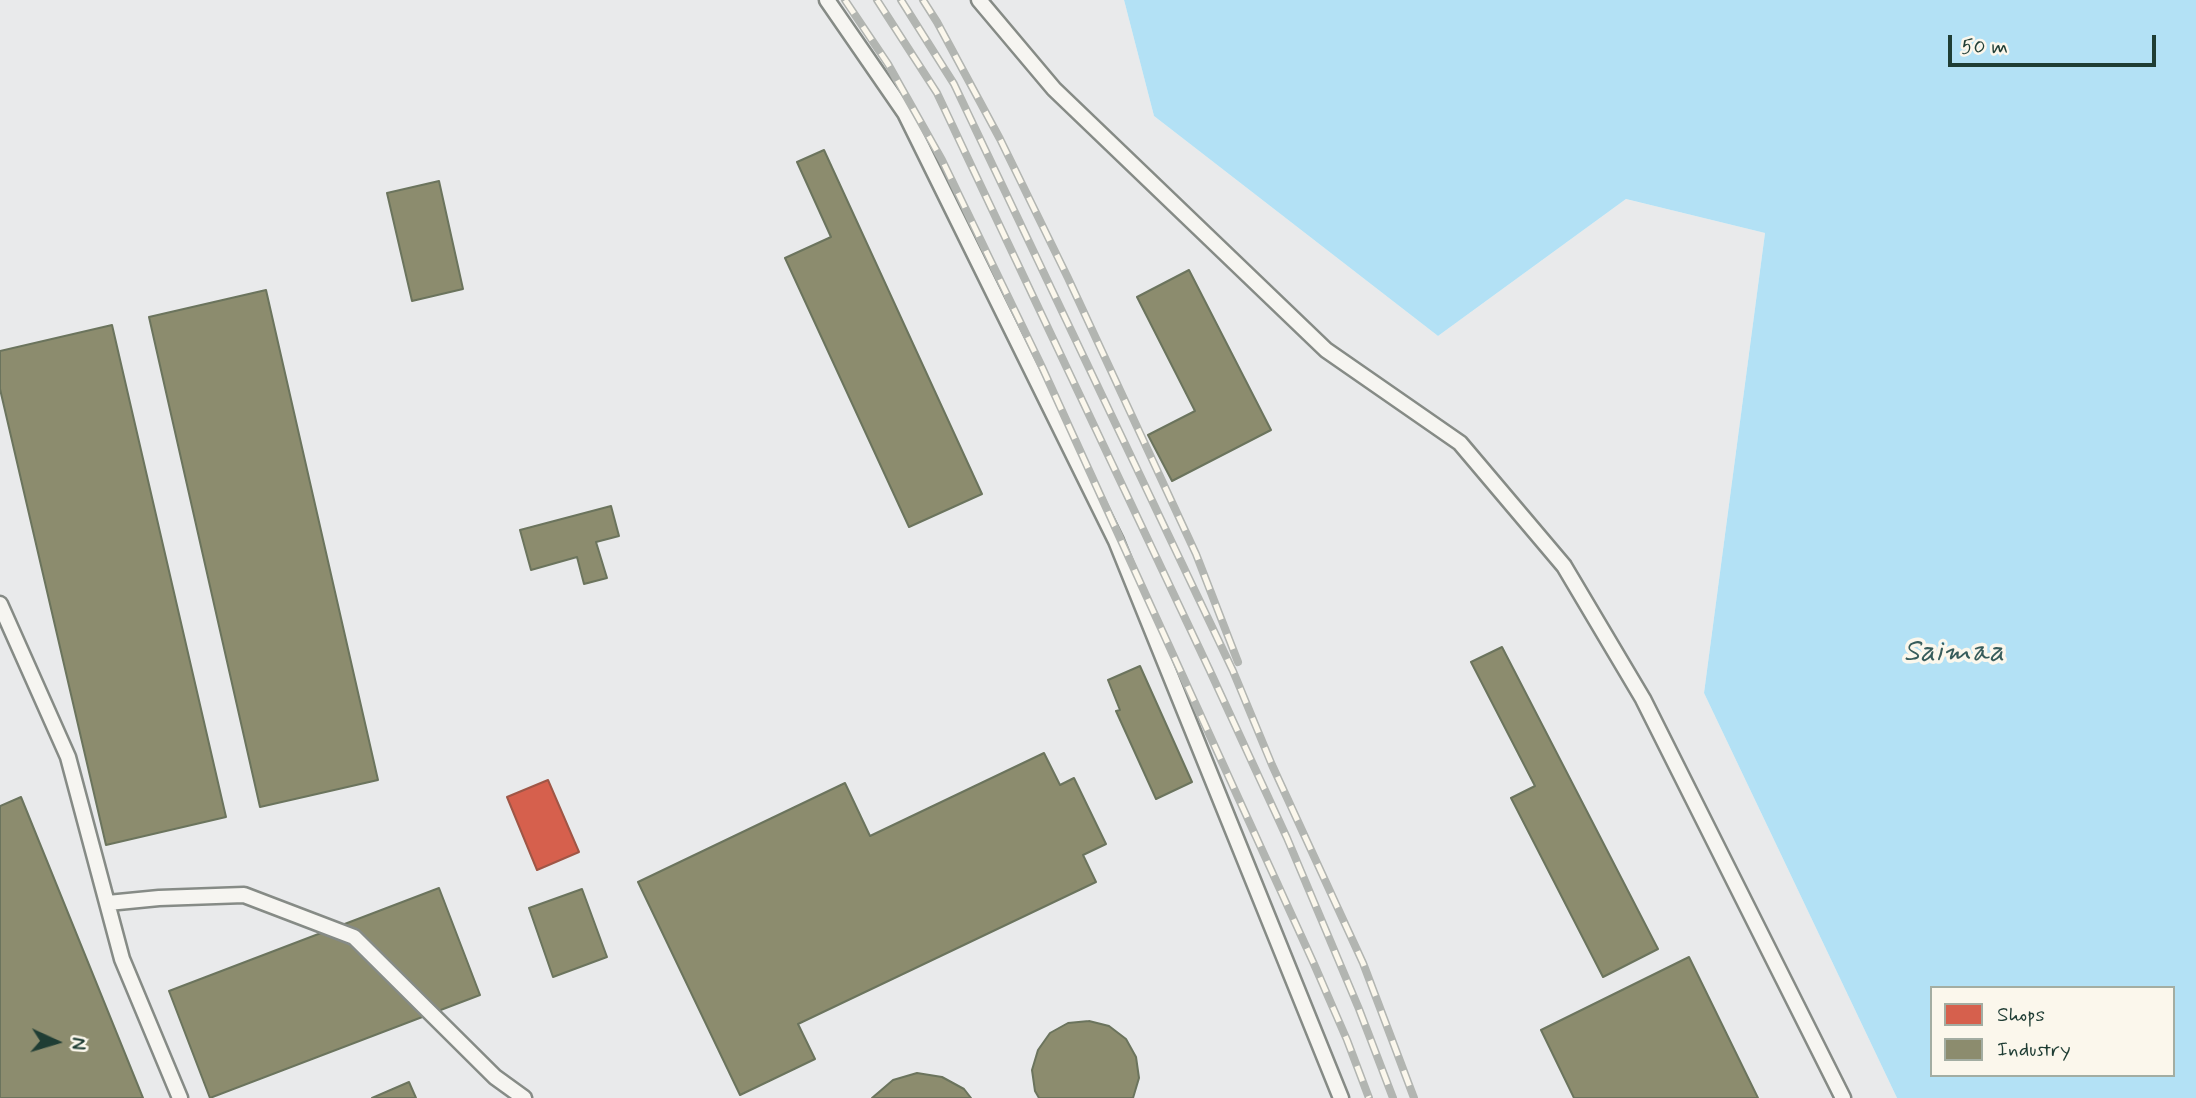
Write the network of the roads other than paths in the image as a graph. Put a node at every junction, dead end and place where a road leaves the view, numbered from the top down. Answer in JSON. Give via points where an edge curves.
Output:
{"nodes":[{"id":1,"x":827,"y":0,"type":"edge"},
{"id":2,"x":979,"y":0,"type":"edge"},
{"id":3,"x":0,"y":604,"type":"edge"},
{"id":4,"x":108,"y":903,"type":"junction"},
{"id":5,"x":180,"y":1098,"type":"edge"},
{"id":6,"x":524,"y":1098,"type":"edge"},
{"id":7,"x":1340,"y":1098,"type":"edge"},
{"id":8,"x":1841,"y":1098,"type":"edge"}],
"edges":[{"from":1,"to":7,"type":"lane","via":[[905,113],[1116,541]]},
{"from":2,"to":8,"type":"lane","via":[[1054,89],[1326,350],[1460,443],[1564,566],[1643,699]]},
{"from":3,"to":4,"type":"lane","via":[[68,757]]},
{"from":4,"to":5,"type":"lane","via":[[122,959]]},
{"from":4,"to":6,"type":"lane","via":[[244,895],[354,937],[495,1077]]}]}
